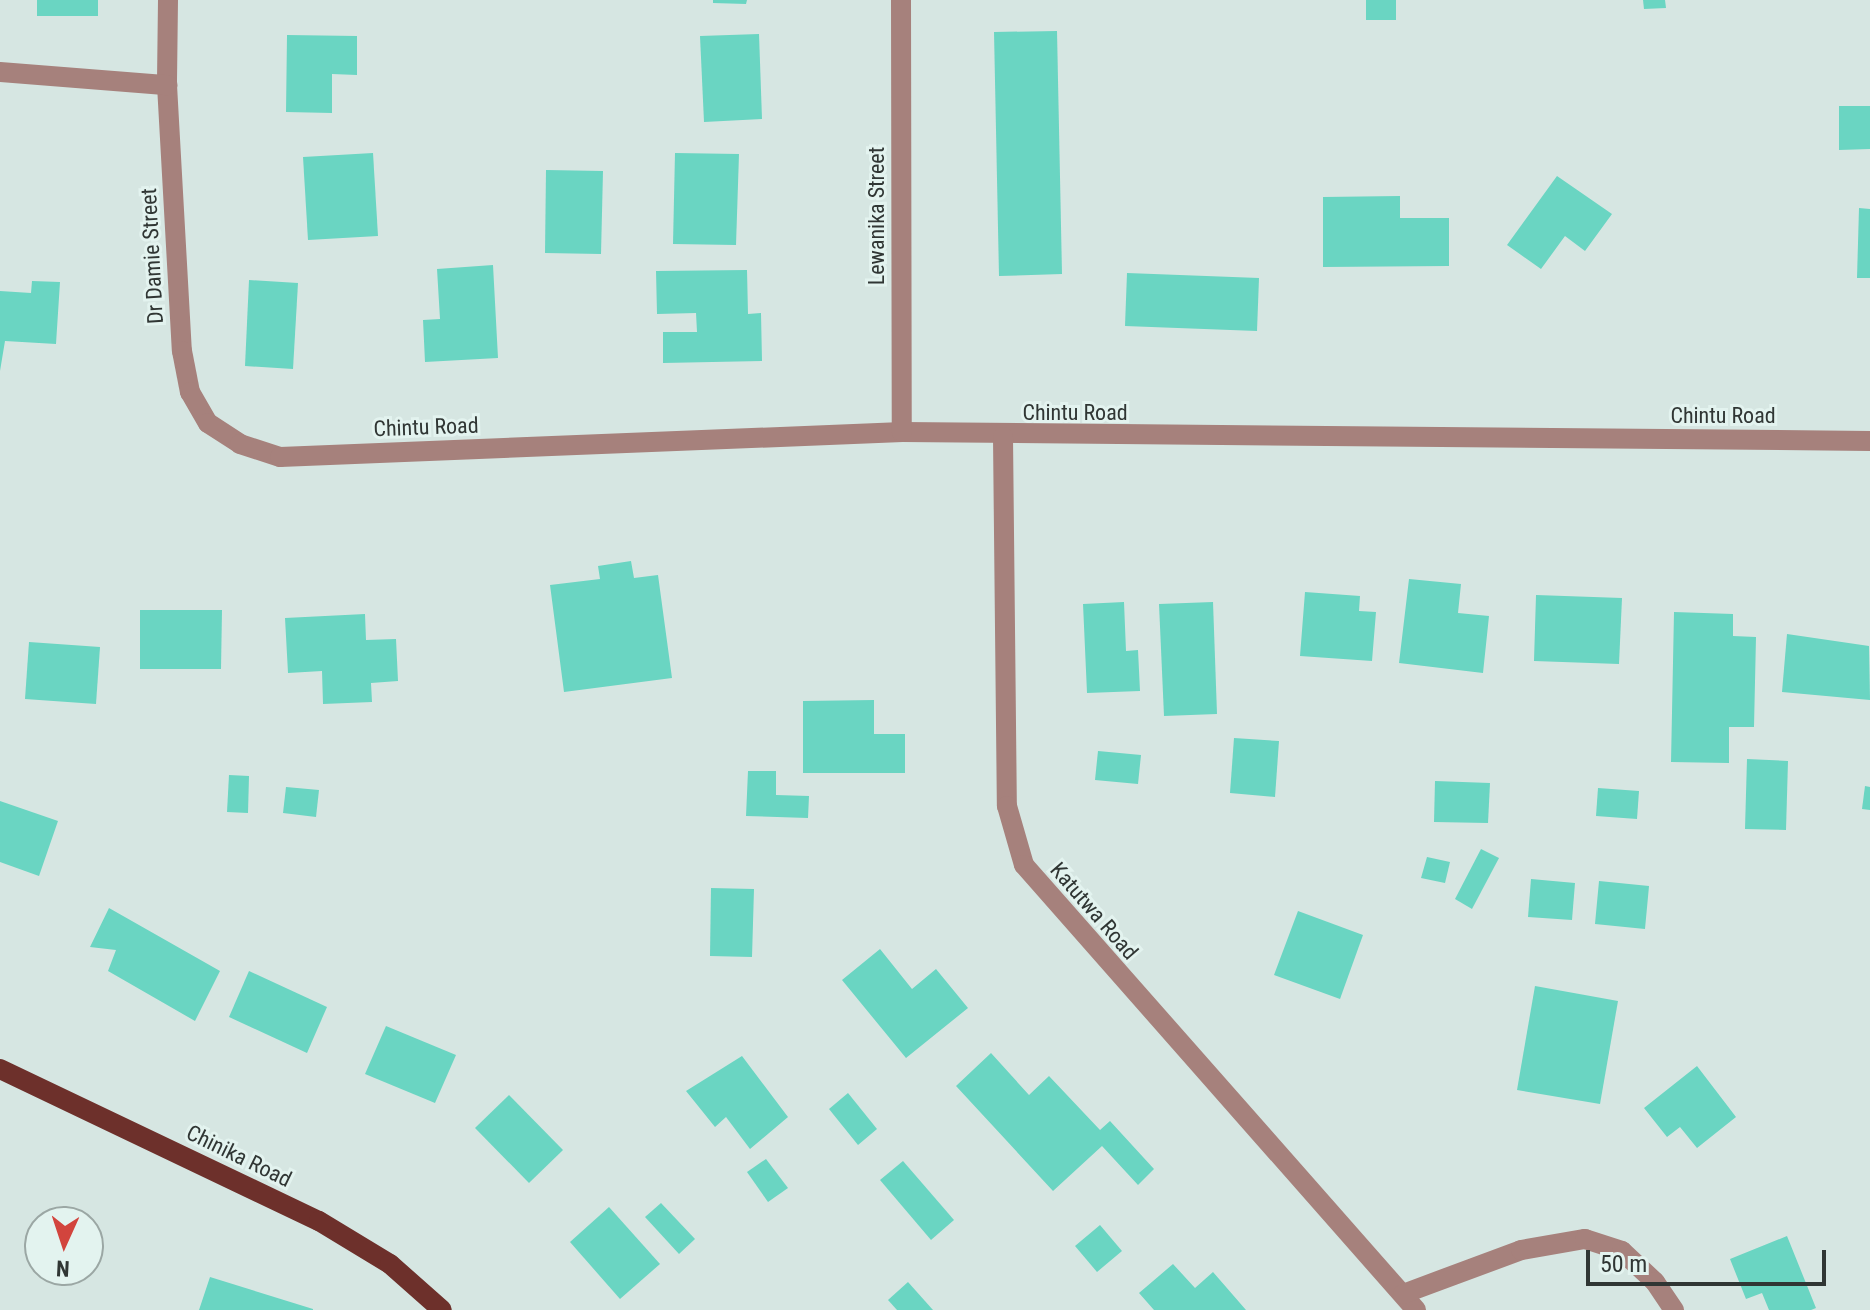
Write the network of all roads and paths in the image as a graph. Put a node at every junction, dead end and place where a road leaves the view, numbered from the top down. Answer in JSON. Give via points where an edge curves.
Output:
{"nodes":[{"id":1,"x":168,"y":0,"type":"edge"},
{"id":2,"x":901,"y":0,"type":"edge"},
{"id":3,"x":0,"y":72,"type":"edge"},
{"id":4,"x":167,"y":85,"type":"junction"},
{"id":5,"x":902,"y":432,"type":"junction"},
{"id":6,"x":1003,"y":437,"type":"junction"},
{"id":7,"x":1870,"y":441,"type":"edge"},
{"id":8,"x":280,"y":457,"type":"joint"},
{"id":9,"x":0,"y":1069,"type":"edge"},
{"id":10,"x":1410,"y":1302,"type":"edge"},
{"id":11,"x":442,"y":1310,"type":"edge"},
{"id":12,"x":1674,"y":1310,"type":"edge"}],
"edges":[{"from":1,"to":4,"type":"street","name":"Dr Damie Street"},
{"from":2,"to":5,"type":"street","name":"Lewanika Street"},
{"from":3,"to":4,"type":"street"},
{"from":4,"to":8,"type":"street","name":"Dr Damie Street","via":[[182,351],[190,392],[208,423],[240,444]]},
{"from":5,"to":6,"type":"street","name":"Chintu Road"},
{"from":5,"to":8,"type":"street","name":"Chintu Road"},
{"from":6,"to":7,"type":"street","name":"Chintu Road"},
{"from":6,"to":10,"type":"street","name":"Katutwa Road","via":[[1007,806],[1024,865]]},
{"from":9,"to":11,"type":"main road","name":"Chinika Road","via":[[319,1221],[390,1264]]},
{"from":10,"to":12,"type":"street","via":[[1521,1250],[1585,1239],[1622,1251],[1655,1282]]}]}
